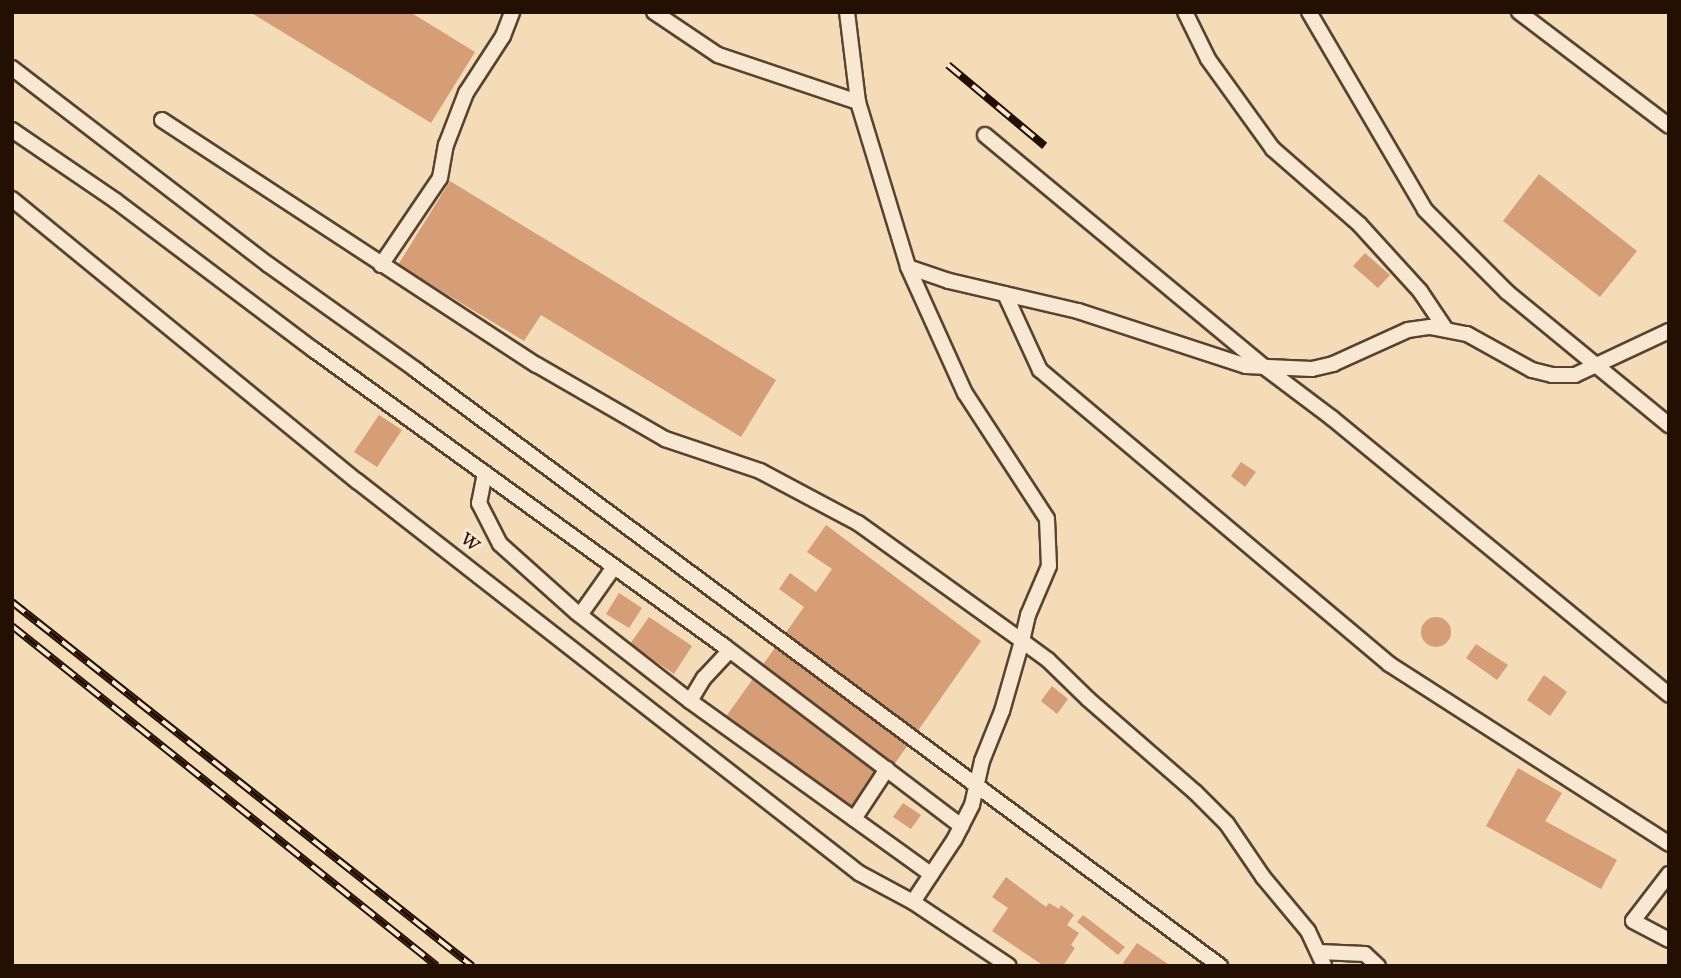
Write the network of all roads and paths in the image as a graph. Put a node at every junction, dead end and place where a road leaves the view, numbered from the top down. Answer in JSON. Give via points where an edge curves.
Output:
{"nodes":[{"id":1,"x":512,"y":12,"type":"edge"},
{"id":2,"x":654,"y":12,"type":"edge"},
{"id":3,"x":847,"y":12,"type":"edge"},
{"id":4,"x":1185,"y":12,"type":"edge"},
{"id":5,"x":1309,"y":12,"type":"edge"},
{"id":6,"x":1519,"y":12,"type":"edge"},
{"id":7,"x":12,"y":68,"type":"edge"},
{"id":8,"x":858,"y":102,"type":"junction"},
{"id":9,"x":162,"y":120,"type":"dead end"},
{"id":10,"x":1669,"y":126,"type":"edge"},
{"id":11,"x":12,"y":130,"type":"edge"},
{"id":12,"x":985,"y":135,"type":"dead end"},
{"id":13,"x":12,"y":199,"type":"edge"},
{"id":14,"x":381,"y":265,"type":"junction"},
{"id":15,"x":908,"y":267,"type":"junction"},
{"id":16,"x":1005,"y":294,"type":"junction"},
{"id":17,"x":1445,"y":328,"type":"junction"},
{"id":18,"x":1669,"y":331,"type":"edge"},
{"id":19,"x":1597,"y":365,"type":"junction"},
{"id":20,"x":1263,"y":366,"type":"junction"},
{"id":21,"x":1669,"y":425,"type":"edge"},
{"id":22,"x":485,"y":473,"type":"junction"},
{"id":23,"x":614,"y":567,"type":"junction"},
{"id":24,"x":580,"y":615,"type":"junction"},
{"id":25,"x":1022,"y":641,"type":"junction"},
{"id":26,"x":729,"y":651,"type":"junction"},
{"id":27,"x":1669,"y":695,"type":"edge"},
{"id":28,"x":690,"y":701,"type":"junction"},
{"id":29,"x":887,"y":769,"type":"junction"},
{"id":30,"x":976,"y":785,"type":"junction"},
{"id":31,"x":854,"y":819,"type":"junction"},
{"id":32,"x":961,"y":826,"type":"junction"},
{"id":33,"x":1669,"y":844,"type":"edge"},
{"id":34,"x":931,"y":874,"type":"junction"},
{"id":35,"x":1669,"y":874,"type":"edge"},
{"id":36,"x":913,"y":902,"type":"junction"},
{"id":37,"x":1669,"y":940,"type":"edge"},
{"id":38,"x":1321,"y":959,"type":"edge"},
{"id":39,"x":1009,"y":966,"type":"edge"},
{"id":40,"x":1220,"y":966,"type":"edge"},
{"id":41,"x":1378,"y":966,"type":"edge"}],
"edges":[{"from":1,"to":14,"type":"lane","via":[[503,36],[466,93],[446,145],[440,178]]},
{"from":2,"to":8,"type":"lane","via":[[718,55]]},
{"from":3,"to":8,"type":"lane"},
{"from":4,"to":17,"type":"lane","via":[[1208,59],[1273,149],[1359,224],[1420,291]]},
{"from":5,"to":19,"type":"lane","via":[[1425,210],[1507,292]]},
{"from":6,"to":10,"type":"lane"},
{"from":7,"to":30,"type":"lane","via":[[269,265]]},
{"from":8,"to":15,"type":"lane"},
{"from":9,"to":14,"type":"lane"},
{"from":11,"to":22,"type":"lane","via":[[116,201]]},
{"from":12,"to":20,"type":"lane"},
{"from":13,"to":36,"type":"lane","name":"w","via":[[357,481],[762,798],[859,873]]},
{"from":14,"to":25,"type":"lane","via":[[537,365],[665,439],[761,471],[858,523]]},
{"from":15,"to":16,"type":"lane"},
{"from":15,"to":25,"type":"lane","via":[[965,393],[1047,519],[1049,566]]},
{"from":16,"to":20,"type":"lane","via":[[1078,311],[1246,366]]},
{"from":16,"to":33,"type":"lane","via":[[1040,370],[1389,664]]},
{"from":17,"to":19,"type":"lane","via":[[1552,375],[1575,375]]},
{"from":17,"to":20,"type":"lane","via":[[1408,330],[1312,369]]},
{"from":18,"to":19,"type":"lane"},
{"from":19,"to":21,"type":"lane"},
{"from":20,"to":27,"type":"lane"},
{"from":22,"to":23,"type":"lane"},
{"from":22,"to":24,"type":"lane","via":[[479,503],[500,544]]},
{"from":23,"to":24,"type":"lane"},
{"from":23,"to":26,"type":"lane"},
{"from":24,"to":28,"type":"lane"},
{"from":25,"to":30,"type":"lane"},
{"from":25,"to":38,"type":"lane","via":[[1227,824],[1308,931]]},
{"from":26,"to":28,"type":"lane"},
{"from":26,"to":29,"type":"lane"},
{"from":28,"to":31,"type":"lane"},
{"from":29,"to":31,"type":"lane"},
{"from":29,"to":32,"type":"lane"},
{"from":30,"to":32,"type":"lane"},
{"from":30,"to":40,"type":"lane"},
{"from":31,"to":34,"type":"lane"},
{"from":32,"to":34,"type":"lane"},
{"from":34,"to":36,"type":"lane"},
{"from":35,"to":37,"type":"lane","via":[[1633,921]]},
{"from":36,"to":39,"type":"lane","name":"w"},
{"from":38,"to":41,"type":"lane","via":[[1365,954]]}]}
